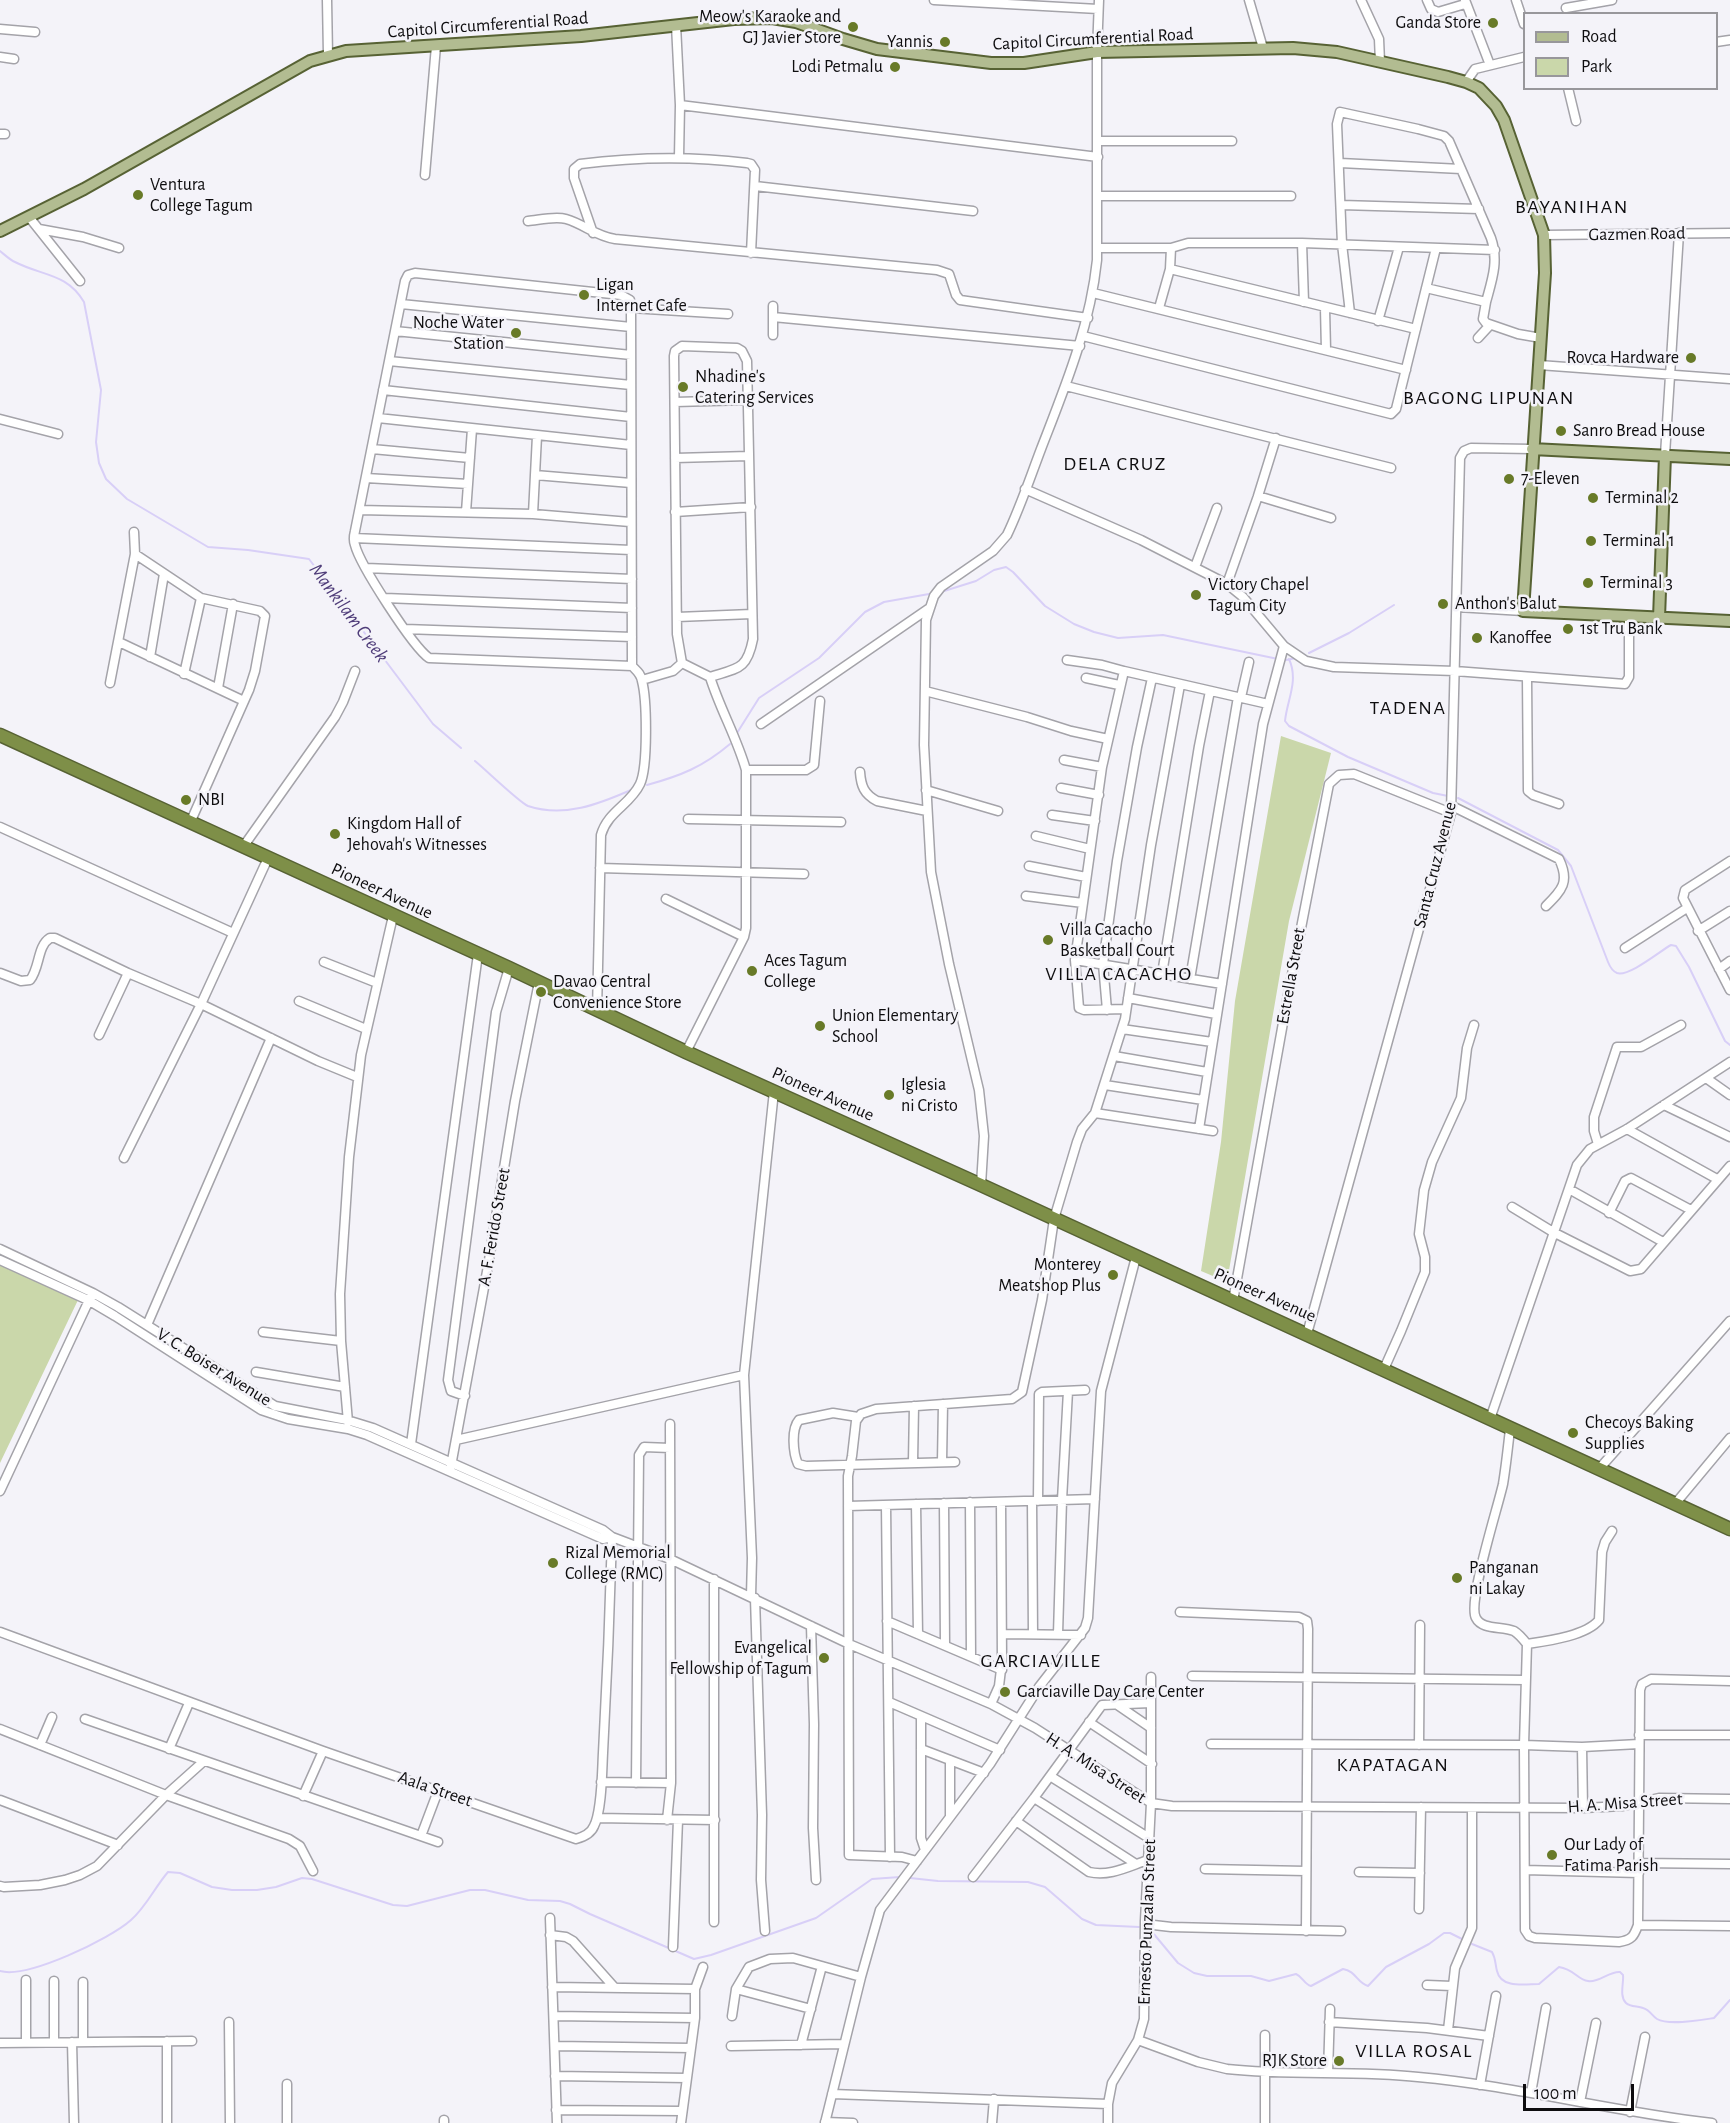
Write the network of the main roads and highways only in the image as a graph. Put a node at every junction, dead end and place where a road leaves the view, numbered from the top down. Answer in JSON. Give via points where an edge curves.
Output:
{"nodes":[{"id":1,"x":0,"y":231,"type":"edge"},
{"id":2,"x":1532,"y":449,"type":"junction"},
{"id":3,"x":1665,"y":455,"type":"junction"},
{"id":4,"x":1730,"y":459,"type":"edge"},
{"id":5,"x":1659,"y":618,"type":"junction"},
{"id":6,"x":1730,"y":621,"type":"edge"},
{"id":7,"x":0,"y":735,"type":"edge"},
{"id":8,"x":1730,"y":1529,"type":"edge"}],
"edges":[{"from":1,"to":2,"type":"main road","name":"Capitol Circumferential Road","via":[[135,161],[302,66],[328,55],[358,50],[581,36],[772,18],[877,49],[991,63],[1024,63],[1097,52],[1316,50],[1466,82],[1488,95],[1503,120],[1544,235]]},
{"from":2,"to":3,"type":"main road"},
{"from":2,"to":5,"type":"main road","name":"Capitol Circumferential Road","via":[[1523,610]]},
{"from":3,"to":4,"type":"main road"},
{"from":3,"to":5,"type":"main road"},
{"from":5,"to":6,"type":"main road"},
{"from":7,"to":8,"type":"highway","name":"Pioneer Avenue"}]}
